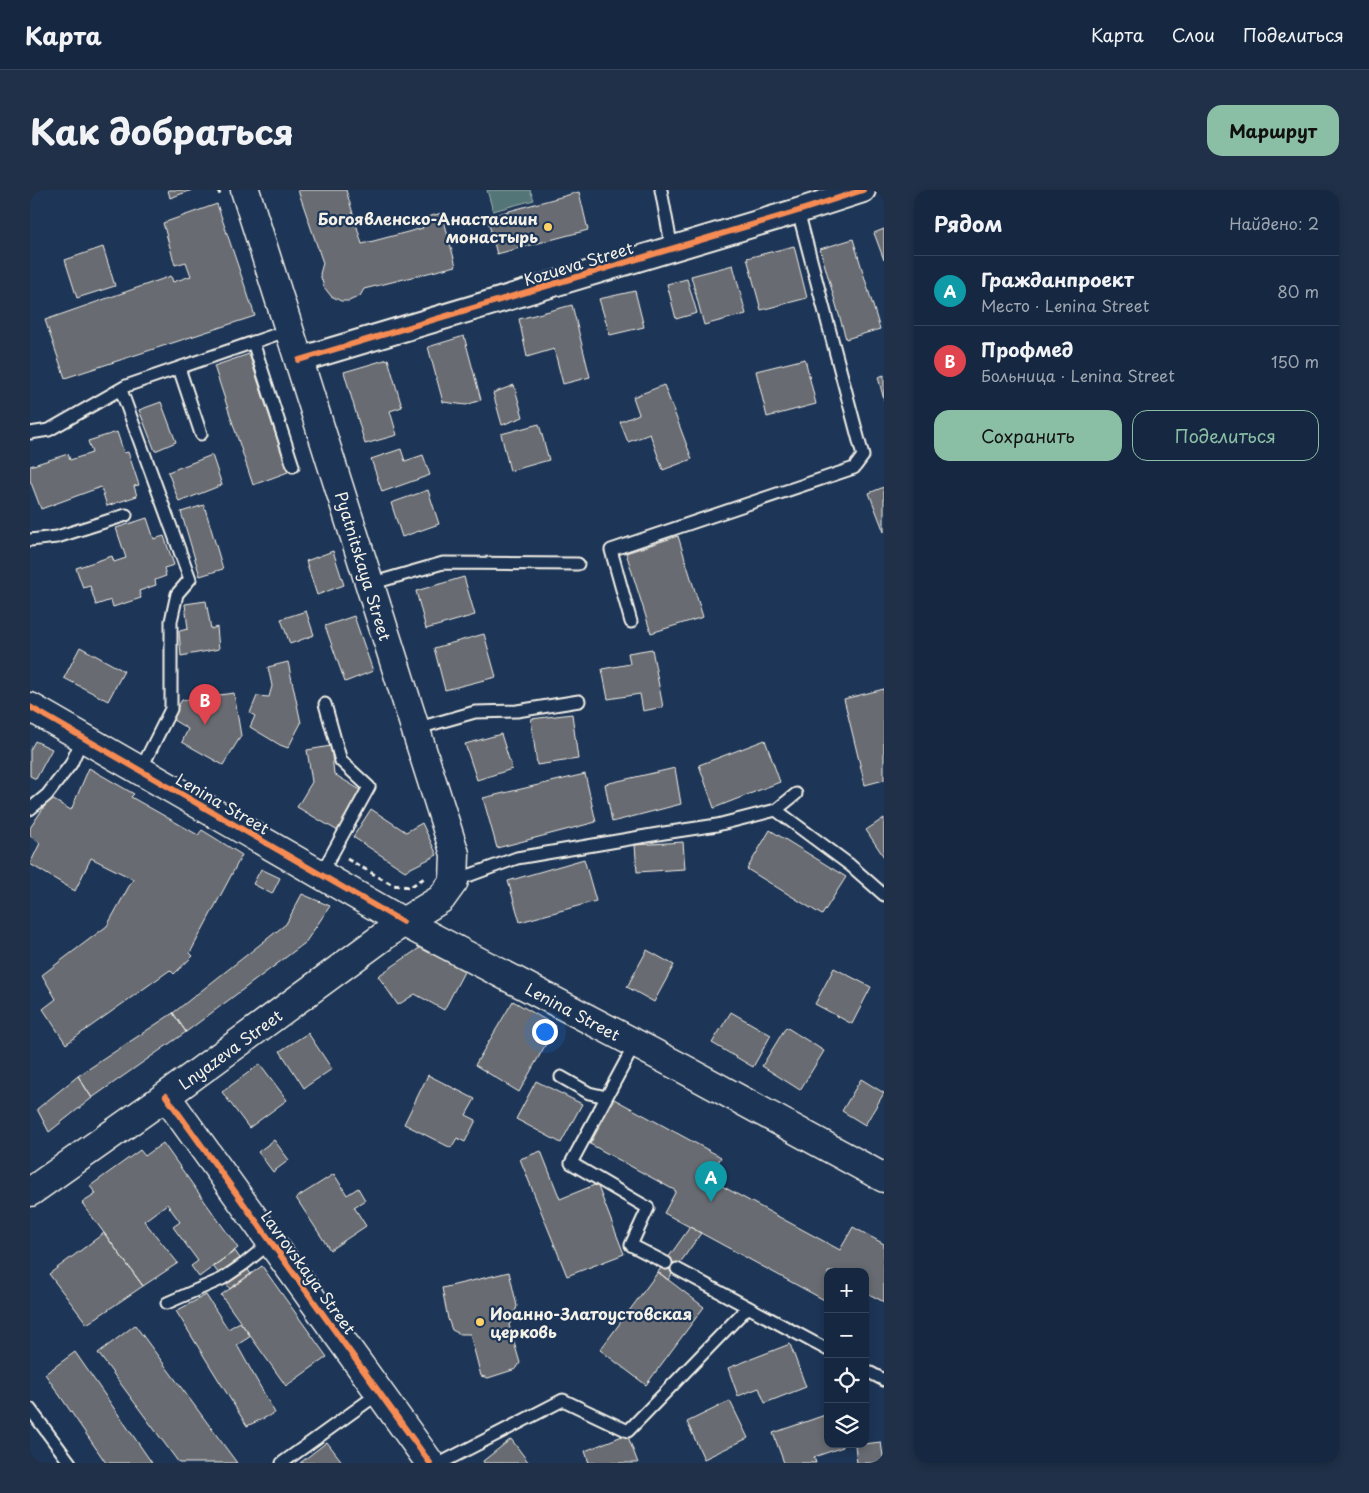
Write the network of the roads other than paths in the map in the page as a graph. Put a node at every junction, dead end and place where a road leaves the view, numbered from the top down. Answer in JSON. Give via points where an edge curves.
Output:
{"nodes":[{"id":1,"x":661,"y":190,"type":"edge"},
{"id":2,"x":863,"y":190,"type":"edge"},
{"id":3,"x":233,"y":195,"type":"edge"},
{"id":4,"x":798,"y":211,"type":"junction"},
{"id":5,"x":672,"y":249,"type":"junction"},
{"id":6,"x":289,"y":330,"type":"junction"},
{"id":7,"x":253,"y":342,"type":"junction"},
{"id":8,"x":299,"y":360,"type":"junction"},
{"id":9,"x":179,"y":368,"type":"junction"},
{"id":10,"x":121,"y":390,"type":"junction"},
{"id":11,"x":30,"y":433,"type":"edge"},
{"id":12,"x":201,"y":434,"type":"dead end"},
{"id":13,"x":293,"y":466,"type":"dead end"},
{"id":14,"x":126,"y":515,"type":"dead end"},
{"id":15,"x":30,"y":540,"type":"edge"},
{"id":16,"x":578,"y":564,"type":"dead end"},
{"id":17,"x":370,"y":584,"type":"junction"},
{"id":18,"x":631,"y":622,"type":"dead end"},
{"id":19,"x":579,"y":701,"type":"dead end"},
{"id":20,"x":324,"y":704,"type":"dead end"},
{"id":21,"x":30,"y":707,"type":"edge"},
{"id":22,"x":415,"y":729,"type":"junction"},
{"id":23,"x":83,"y":737,"type":"junction"},
{"id":24,"x":140,"y":771,"type":"junction"},
{"id":25,"x":796,"y":794,"type":"dead end"},
{"id":26,"x":30,"y":809,"type":"edge"},
{"id":27,"x":776,"y":810,"type":"junction"},
{"id":28,"x":327,"y":863,"type":"junction"},
{"id":29,"x":442,"y":877,"type":"junction"},
{"id":30,"x":884,"y":895,"type":"edge"},
{"id":31,"x":403,"y":922,"type":"junction"},
{"id":32,"x":636,"y":1044,"type":"junction"},
{"id":33,"x":561,"y":1077,"type":"dead end"},
{"id":34,"x":166,"y":1096,"type":"junction"},
{"id":35,"x":606,"y":1097,"type":"junction"},
{"id":36,"x":884,"y":1178,"type":"edge"},
{"id":37,"x":30,"y":1192,"type":"edge"},
{"id":38,"x":271,"y":1242,"type":"junction"},
{"id":39,"x":666,"y":1263,"type":"dead end"},
{"id":40,"x":677,"y":1269,"type":"dead end"},
{"id":41,"x":166,"y":1303,"type":"dead end"},
{"id":42,"x":748,"y":1307,"type":"junction"},
{"id":43,"x":824,"y":1348,"type":"edge"},
{"id":44,"x":869,"y":1372,"type":"edge"},
{"id":45,"x":884,"y":1380,"type":"edge"},
{"id":46,"x":379,"y":1393,"type":"junction"},
{"id":47,"x":30,"y":1409,"type":"edge"},
{"id":48,"x":70,"y":1463,"type":"edge"},
{"id":49,"x":282,"y":1463,"type":"edge"},
{"id":50,"x":430,"y":1463,"type":"edge"},
{"id":51,"x":441,"y":1463,"type":"edge"}],
"edges":[{"from":1,"to":5,"type":"lane"},
{"from":2,"to":4,"type":"street","name":"Kozueva Street"},
{"from":3,"to":6,"type":"main road","name":"Pyatnitskaya Street"},
{"from":4,"to":5,"type":"street","name":"Kozueva Street"},
{"from":4,"to":18,"type":"lane","via":[[863,456],[854,468],[611,550]]},
{"from":5,"to":8,"type":"street","name":"Kozueva Street"},
{"from":6,"to":7,"type":"lane"},
{"from":6,"to":8,"type":"main road","name":"Pyatnitskaya Street"},
{"from":7,"to":9,"type":"lane"},
{"from":7,"to":13,"type":"lane"},
{"from":8,"to":17,"type":"main road","name":"Pyatnitskaya Street"},
{"from":9,"to":10,"type":"lane"},
{"from":9,"to":12,"type":"lane"},
{"from":10,"to":11,"type":"lane","via":[[49,430]]},
{"from":10,"to":24,"type":"lane","via":[[190,579],[177,594],[170,621],[170,709]]},
{"from":14,"to":15,"type":"lane","via":[[57,537]]},
{"from":16,"to":17,"type":"lane","via":[[442,562]]},
{"from":17,"to":22,"type":"main road","name":"Pyatnitskaya Street"},
{"from":19,"to":22,"type":"lane","via":[[517,711],[475,712]]},
{"from":20,"to":28,"type":"lane","via":[[340,761],[369,788]]},
{"from":21,"to":23,"type":"main road","name":"Lenina Street"},
{"from":22,"to":29,"type":"main road","name":"Pyatnitskaya Street","via":[[455,854]]},
{"from":23,"to":24,"type":"main road","name":"Lenina Street"},
{"from":23,"to":26,"type":"lane","via":[[71,764],[47,795]]},
{"from":24,"to":28,"type":"main road","name":"Lenina Street"},
{"from":25,"to":27,"type":"lane"},
{"from":27,"to":29,"type":"lane","via":[[717,825],[517,858]]},
{"from":27,"to":30,"type":"lane","via":[[850,865]]},
{"from":28,"to":31,"type":"main road","name":"Lenina Street"},
{"from":29,"to":31,"type":"main road","via":[[441,899]]},
{"from":31,"to":32,"type":"main road","name":"Lenina Street"},
{"from":31,"to":34,"type":"main road","name":"Lnyazeva Street"},
{"from":32,"to":35,"type":"lane"},
{"from":32,"to":36,"type":"main road","name":"Lenina Street"},
{"from":33,"to":35,"type":"lane","via":[[589,1093]]},
{"from":34,"to":37,"type":"main road","name":"Lnyazeva Street"},
{"from":34,"to":38,"type":"main road","name":"Lavrovskaya Street"},
{"from":35,"to":39,"type":"lane","via":[[571,1163],[648,1208],[632,1245]]},
{"from":38,"to":41,"type":"lane","via":[[222,1279]]},
{"from":38,"to":46,"type":"main road","name":"Lavrovskaya Street"},
{"from":40,"to":42,"type":"lane"},
{"from":42,"to":43,"type":"lane"},
{"from":42,"to":51,"type":"lane","via":[[628,1432],[563,1400]]},
{"from":44,"to":45,"type":"lane"},
{"from":46,"to":49,"type":"lane"},
{"from":46,"to":50,"type":"main road","name":"Lavrovskaya Street"},
{"from":47,"to":48,"type":"lane"}]}
